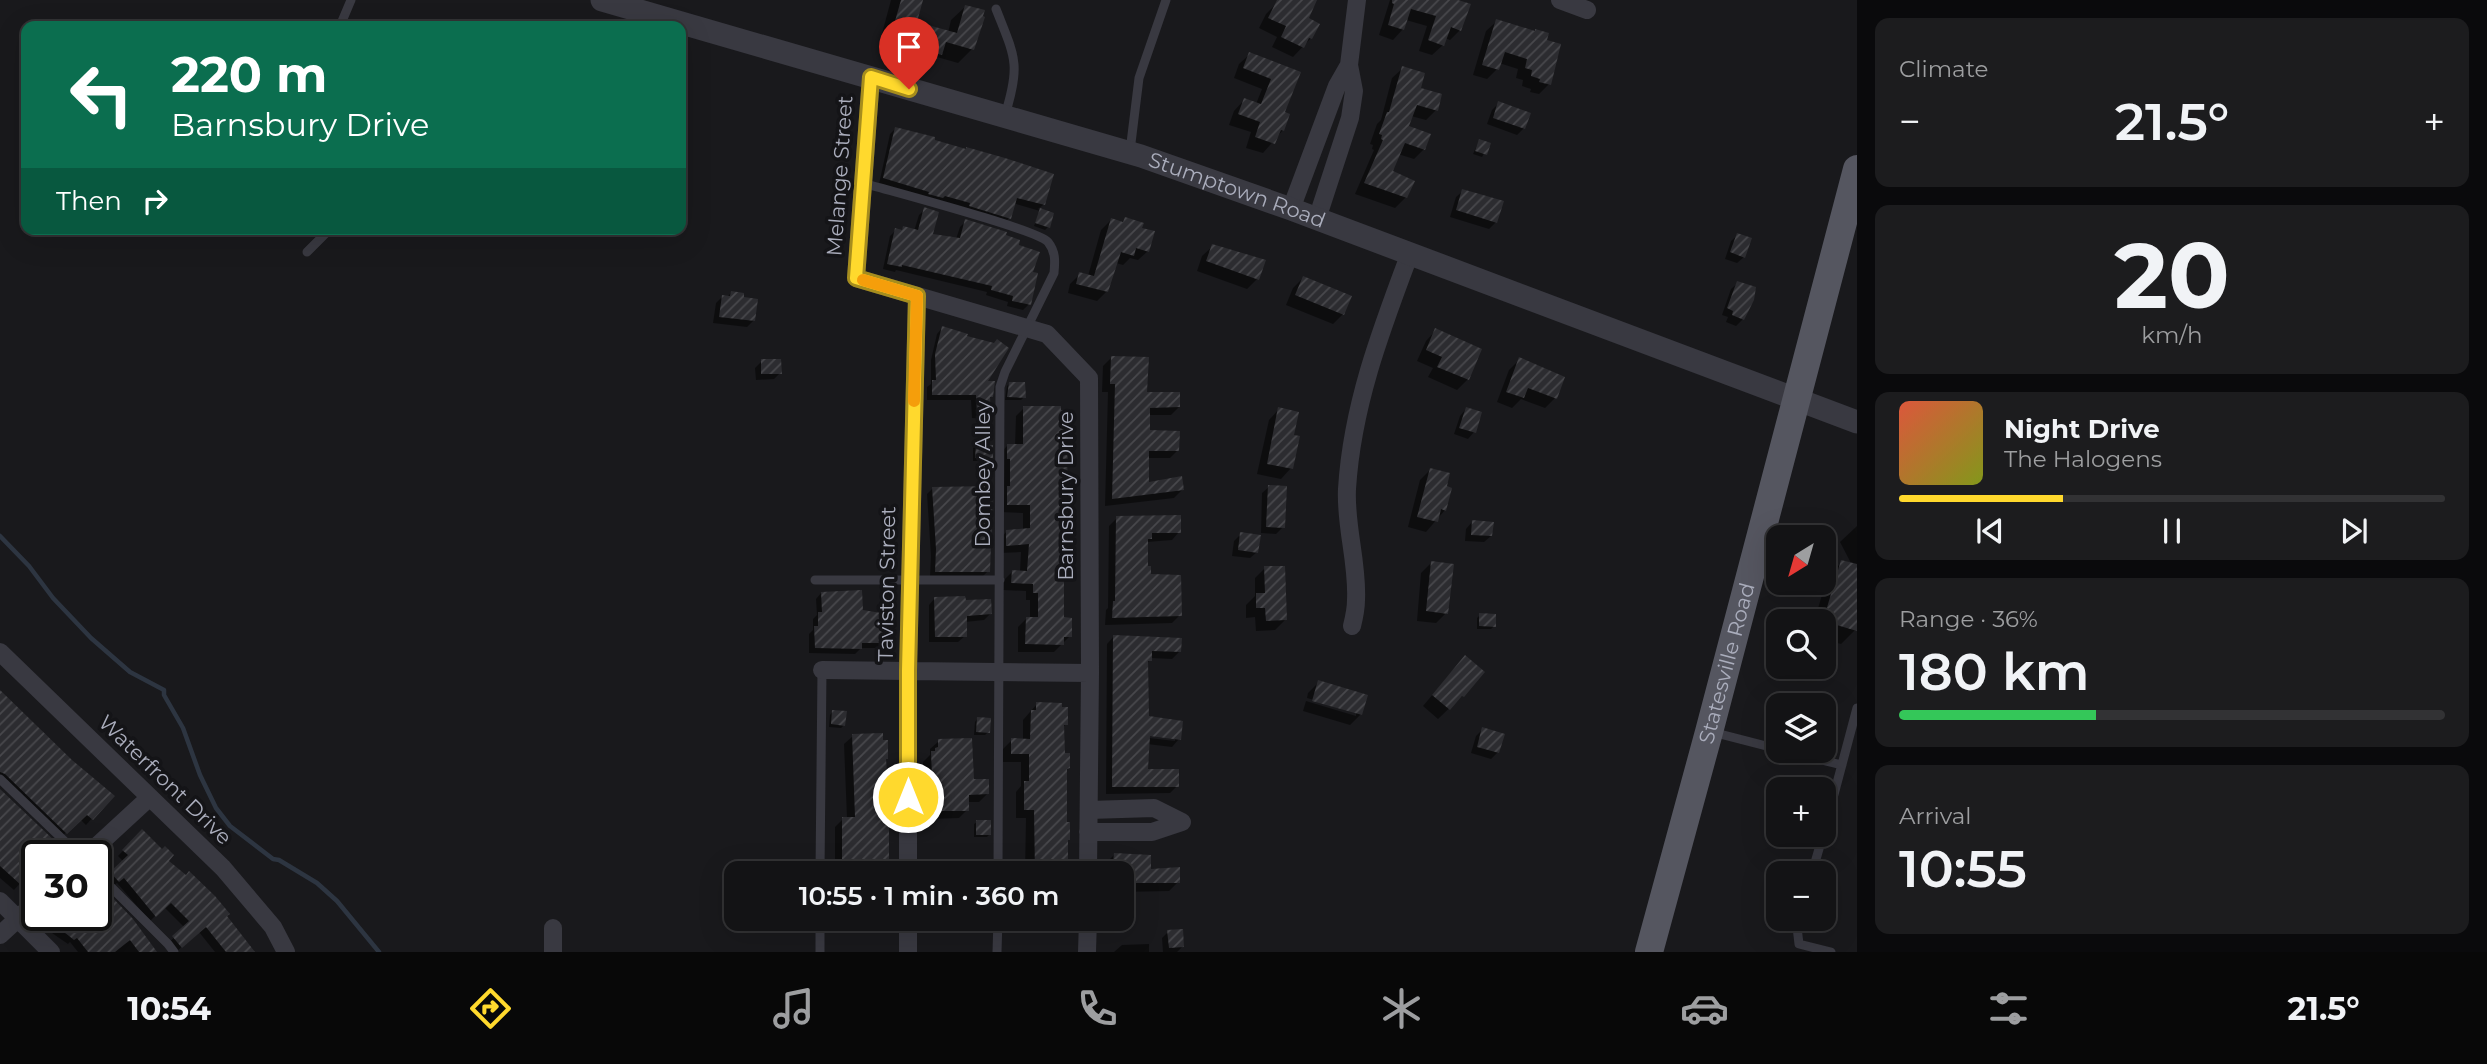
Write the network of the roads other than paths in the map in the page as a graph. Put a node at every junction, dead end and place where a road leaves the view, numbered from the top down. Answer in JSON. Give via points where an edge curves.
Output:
{"nodes":[{"id":1,"x":351,"y":0,"type":"edge"},
{"id":2,"x":602,"y":0,"type":"edge"},
{"id":3,"x":1167,"y":0,"type":"edge"},
{"id":4,"x":1357,"y":0,"type":"edge"},
{"id":5,"x":1560,"y":0,"type":"edge"},
{"id":6,"x":996,"y":9,"type":"dead end"},
{"id":7,"x":1587,"y":10,"type":"dead end"},
{"id":8,"x":342,"y":21,"type":"edge"},
{"id":9,"x":675,"y":21,"type":"edge"},
{"id":10,"x":686,"y":24,"type":"edge"},
{"id":11,"x":1349,"y":65,"type":"junction"},
{"id":12,"x":871,"y":77,"type":"junction"},
{"id":13,"x":1004,"y":116,"type":"junction"},
{"id":14,"x":1130,"y":153,"type":"junction"},
{"id":15,"x":1857,"y":169,"type":"edge"},
{"id":16,"x":863,"y":183,"type":"junction"},
{"id":17,"x":1291,"y":209,"type":"junction"},
{"id":18,"x":1317,"y":219,"type":"junction"},
{"id":19,"x":324,"y":235,"type":"edge"},
{"id":20,"x":307,"y":252,"type":"dead end"},
{"id":21,"x":1410,"y":253,"type":"junction"},
{"id":22,"x":856,"y":278,"type":"joint"},
{"id":23,"x":917,"y":296,"type":"junction"},
{"id":24,"x":1028,"y":328,"type":"junction"},
{"id":25,"x":1795,"y":399,"type":"junction"},
{"id":26,"x":1857,"y":422,"type":"edge"},
{"id":27,"x":815,"y":580,"type":"dead end"},
{"id":28,"x":1000,"y":580,"type":"junction"},
{"id":29,"x":910,"y":581,"type":"junction"},
{"id":30,"x":1352,"y":626,"type":"dead end"},
{"id":31,"x":0,"y":652,"type":"edge"},
{"id":32,"x":822,"y":670,"type":"joint"},
{"id":33,"x":908,"y":671,"type":"junction"},
{"id":34,"x":1000,"y":672,"type":"junction"},
{"id":35,"x":1090,"y":673,"type":"junction"},
{"id":36,"x":1857,"y":708,"type":"edge"},
{"id":37,"x":1709,"y":732,"type":"junction"},
{"id":38,"x":1766,"y":746,"type":"edge"},
{"id":39,"x":1834,"y":763,"type":"edge"},
{"id":40,"x":1842,"y":765,"type":"junction"},
{"id":41,"x":0,"y":779,"type":"edge"},
{"id":42,"x":1836,"y":787,"type":"edge"},
{"id":43,"x":150,"y":797,"type":"junction"},
{"id":44,"x":1089,"y":810,"type":"junction"},
{"id":45,"x":1088,"y":832,"type":"junction"},
{"id":46,"x":63,"y":840,"type":"edge"},
{"id":47,"x":103,"y":840,"type":"edge"},
{"id":48,"x":820,"y":861,"type":"edge"},
{"id":49,"x":908,"y":861,"type":"edge"},
{"id":50,"x":998,"y":861,"type":"edge"},
{"id":51,"x":1088,"y":861,"type":"edge"},
{"id":52,"x":112,"y":888,"type":"edge"},
{"id":53,"x":0,"y":901,"type":"edge"},
{"id":54,"x":21,"y":915,"type":"edge"},
{"id":55,"x":18,"y":918,"type":"junction"},
{"id":56,"x":553,"y":928,"type":"dead end"},
{"id":57,"x":820,"y":931,"type":"edge"},
{"id":58,"x":908,"y":931,"type":"edge"},
{"id":59,"x":998,"y":931,"type":"edge"},
{"id":60,"x":1087,"y":931,"type":"edge"},
{"id":61,"x":1797,"y":931,"type":"edge"},
{"id":62,"x":0,"y":935,"type":"edge"},
{"id":63,"x":51,"y":952,"type":"edge"},
{"id":64,"x":174,"y":952,"type":"edge"},
{"id":65,"x":286,"y":952,"type":"edge"},
{"id":66,"x":553,"y":952,"type":"edge"},
{"id":67,"x":820,"y":952,"type":"edge"},
{"id":68,"x":908,"y":952,"type":"edge"},
{"id":69,"x":998,"y":952,"type":"edge"},
{"id":70,"x":1087,"y":952,"type":"edge"},
{"id":71,"x":1649,"y":952,"type":"edge"},
{"id":72,"x":1831,"y":952,"type":"edge"}],
"edges":[{"from":1,"to":8,"type":"lane"},
{"from":2,"to":9,"type":"street","name":"Stumptown Road"},
{"from":3,"to":14,"type":"lane","via":[[1139,78]]},
{"from":4,"to":11,"type":"street"},
{"from":5,"to":7,"type":"street"},
{"from":6,"to":13,"type":"lane","via":[[1015,69]]},
{"from":10,"to":12,"type":"street","name":"Stumptown Road"},
{"from":11,"to":17,"type":"street"},
{"from":11,"to":18,"type":"street","via":[[1354,91],[1350,118]]},
{"from":12,"to":13,"type":"street","name":"Stumptown Road"},
{"from":12,"to":16,"type":"street","name":"Melange Street"},
{"from":13,"to":14,"type":"street","name":"Stumptown Road"},
{"from":14,"to":17,"type":"street","name":"Stumptown Road"},
{"from":15,"to":25,"type":"main road","name":"Statesville Road"},
{"from":16,"to":22,"type":"street","name":"Melange Street"},
{"from":16,"to":24,"type":"lane","name":"Dombey Alley","via":[[1047,241],[1055,255],[1054,273]]},
{"from":17,"to":18,"type":"street","name":"Stumptown Road"},
{"from":18,"to":21,"type":"street","name":"Stumptown Road"},
{"from":19,"to":20,"type":"lane"},
{"from":21,"to":25,"type":"street","name":"Stumptown Road"},
{"from":21,"to":30,"type":"street","via":[[1372,357],[1351,447],[1347,491],[1356,600]]},
{"from":22,"to":23,"type":"street","name":"Barnsbury Drive"},
{"from":23,"to":24,"type":"street","name":"Barnsbury Drive"},
{"from":23,"to":29,"type":"street","name":"Taviston Street"},
{"from":24,"to":28,"type":"lane","name":"Dombey Alley","via":[[1000,387]]},
{"from":24,"to":35,"type":"street","name":"Barnsbury Drive","via":[[1047,334],[1089,378]]},
{"from":25,"to":26,"type":"street","name":"Stumptown Road"},
{"from":25,"to":37,"type":"main road","name":"Statesville Road"},
{"from":27,"to":29,"type":"lane"},
{"from":28,"to":29,"type":"lane"},
{"from":28,"to":34,"type":"lane","name":"Dombey Alley"},
{"from":29,"to":33,"type":"street","name":"Taviston Street"},
{"from":31,"to":43,"type":"street","name":"Waterfront Drive"},
{"from":32,"to":33,"type":"street"},
{"from":32,"to":48,"type":"lane"},
{"from":33,"to":34,"type":"street"},
{"from":33,"to":49,"type":"street","name":"Taviston Street"},
{"from":34,"to":35,"type":"street"},
{"from":34,"to":50,"type":"lane","name":"Dombey Alley"},
{"from":35,"to":44,"type":"street","name":"Barnsbury Drive"},
{"from":36,"to":40,"type":"lane"},
{"from":37,"to":38,"type":"lane"},
{"from":37,"to":71,"type":"main road","name":"Statesville Road"},
{"from":39,"to":40,"type":"lane"},
{"from":40,"to":42,"type":"lane"},
{"from":41,"to":46,"type":"lane"},
{"from":43,"to":47,"type":"street"},
{"from":43,"to":65,"type":"street","name":"Waterfront Drive","via":[[223,868],[273,927]]},
{"from":44,"to":45,"type":"street","name":"Barnsbury Drive"},
{"from":44,"to":45,"type":"street","via":[[1154,808],[1182,822],[1152,832]]},
{"from":45,"to":51,"type":"street","name":"Barnsbury Drive"},
{"from":52,"to":64,"type":"lane"},
{"from":53,"to":55,"type":"street"},
{"from":54,"to":55,"type":"street"},
{"from":55,"to":62,"type":"street"},
{"from":55,"to":63,"type":"street"},
{"from":56,"to":66,"type":"street"},
{"from":57,"to":67,"type":"lane"},
{"from":58,"to":68,"type":"street"},
{"from":59,"to":69,"type":"lane"},
{"from":60,"to":70,"type":"street"},
{"from":61,"to":72,"type":"lane","via":[[1799,944]]}]}
